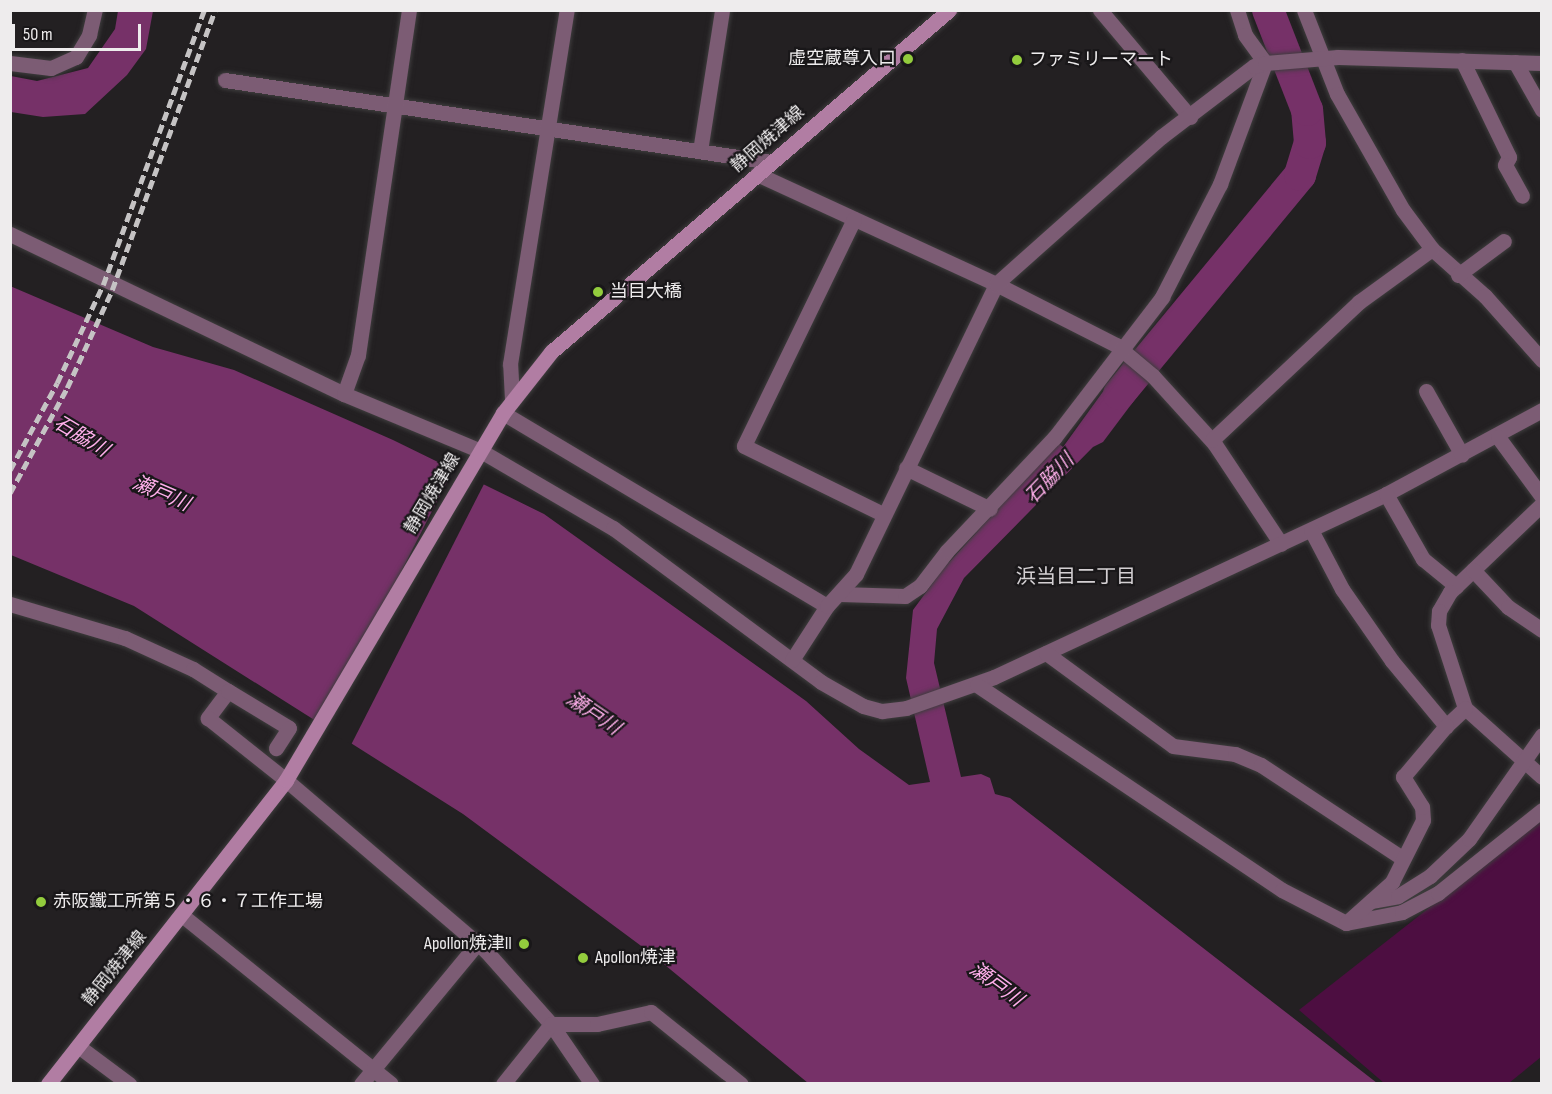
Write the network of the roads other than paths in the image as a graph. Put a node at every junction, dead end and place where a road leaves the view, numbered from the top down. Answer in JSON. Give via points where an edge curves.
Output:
{"nodes":[{"id":1,"x":94,"y":10,"type":"edge"},
{"id":2,"x":410,"y":10,"type":"edge"},
{"id":3,"x":567,"y":10,"type":"edge"},
{"id":4,"x":722,"y":10,"type":"edge"},
{"id":5,"x":949,"y":10,"type":"edge"},
{"id":6,"x":1100,"y":10,"type":"edge"},
{"id":7,"x":1237,"y":10,"type":"edge"},
{"id":8,"x":1304,"y":10,"type":"edge"},
{"id":9,"x":1324,"y":57,"type":"junction"},
{"id":10,"x":1462,"y":60,"type":"junction"},
{"id":11,"x":1515,"y":62,"type":"junction"},
{"id":12,"x":10,"y":63,"type":"edge"},
{"id":13,"x":1265,"y":63,"type":"junction"},
{"id":14,"x":1542,"y":63,"type":"edge"},
{"id":15,"x":225,"y":80,"type":"dead end"},
{"id":16,"x":395,"y":105,"type":"junction"},
{"id":17,"x":1542,"y":110,"type":"edge"},
{"id":18,"x":1190,"y":117,"type":"junction"},
{"id":19,"x":549,"y":126,"type":"junction"},
{"id":20,"x":700,"y":151,"type":"junction"},
{"id":21,"x":771,"y":162,"type":"junction"},
{"id":22,"x":757,"y":174,"type":"junction"},
{"id":23,"x":1522,"y":196,"type":"dead end"},
{"id":24,"x":854,"y":219,"type":"junction"},
{"id":25,"x":10,"y":234,"type":"edge"},
{"id":26,"x":1504,"y":241,"type":"dead end"},
{"id":27,"x":1432,"y":249,"type":"junction"},
{"id":28,"x":1458,"y":274,"type":"junction"},
{"id":29,"x":996,"y":284,"type":"junction"},
{"id":30,"x":1124,"y":351,"type":"junction"},
{"id":31,"x":1542,"y":360,"type":"edge"},
{"id":32,"x":1426,"y":391,"type":"dead end"},
{"id":33,"x":344,"y":394,"type":"junction"},
{"id":34,"x":512,"y":399,"type":"junction"},
{"id":35,"x":1542,"y":410,"type":"edge"},
{"id":36,"x":503,"y":414,"type":"junction"},
{"id":37,"x":1498,"y":436,"type":"junction"},
{"id":38,"x":1212,"y":440,"type":"junction"},
{"id":39,"x":1462,"y":455,"type":"junction"},
{"id":40,"x":478,"y":456,"type":"junction"},
{"id":41,"x":906,"y":468,"type":"junction"},
{"id":42,"x":1386,"y":494,"type":"junction"},
{"id":43,"x":1542,"y":497,"type":"edge"},
{"id":44,"x":1542,"y":504,"type":"edge"},
{"id":45,"x":990,"y":509,"type":"junction"},
{"id":46,"x":884,"y":514,"type":"junction"},
{"id":47,"x":1311,"y":530,"type":"junction"},
{"id":48,"x":1281,"y":544,"type":"junction"},
{"id":49,"x":1473,"y":570,"type":"junction"},
{"id":50,"x":1456,"y":586,"type":"junction"},
{"id":51,"x":840,"y":594,"type":"junction"},
{"id":52,"x":10,"y":604,"type":"edge"},
{"id":53,"x":826,"y":606,"type":"junction"},
{"id":54,"x":1542,"y":630,"type":"edge"},
{"id":55,"x":1046,"y":653,"type":"junction"},
{"id":56,"x":792,"y":660,"type":"junction"},
{"id":57,"x":977,"y":685,"type":"junction"},
{"id":58,"x":228,"y":690,"type":"junction"},
{"id":59,"x":1465,"y":708,"type":"junction"},
{"id":60,"x":1446,"y":726,"type":"junction"},
{"id":61,"x":1542,"y":735,"type":"edge"},
{"id":62,"x":276,"y":748,"type":"dead end"},
{"id":63,"x":1521,"y":761,"type":"junction"},
{"id":64,"x":291,"y":773,"type":"junction"},
{"id":65,"x":1542,"y":777,"type":"edge"},
{"id":66,"x":1542,"y":810,"type":"edge"},
{"id":67,"x":1402,"y":858,"type":"junction"},
{"id":68,"x":1371,"y":901,"type":"junction"},
{"id":69,"x":183,"y":916,"type":"junction"},
{"id":70,"x":1346,"y":923,"type":"junction"},
{"id":71,"x":477,"y":944,"type":"junction"},
{"id":72,"x":551,"y":1024,"type":"junction"},
{"id":73,"x":78,"y":1046,"type":"junction"},
{"id":74,"x":373,"y":1069,"type":"junction"},
{"id":75,"x":728,"y":1078,"type":"edge"},
{"id":76,"x":48,"y":1083,"type":"edge"},
{"id":77,"x":129,"y":1083,"type":"edge"},
{"id":78,"x":362,"y":1083,"type":"edge"},
{"id":79,"x":392,"y":1083,"type":"edge"},
{"id":80,"x":503,"y":1083,"type":"edge"},
{"id":81,"x":592,"y":1083,"type":"edge"},
{"id":82,"x":741,"y":1083,"type":"edge"}],
"edges":[{"from":1,"to":12,"type":"street","via":[[89,35],[76,57],[51,68]]},
{"from":2,"to":16,"type":"street"},
{"from":3,"to":19,"type":"street"},
{"from":4,"to":20,"type":"street"},
{"from":5,"to":21,"type":"main road","name":"静岡焼津線"},
{"from":6,"to":18,"type":"street"},
{"from":7,"to":13,"type":"street","via":[[1245,35]]},
{"from":8,"to":9,"type":"street"},
{"from":9,"to":10,"type":"street"},
{"from":9,"to":13,"type":"street"},
{"from":9,"to":27,"type":"street","via":[[1357,133]]},
{"from":10,"to":11,"type":"street"},
{"from":10,"to":23,"type":"street","via":[[1509,157],[1505,165]]},
{"from":11,"to":14,"type":"street"},
{"from":11,"to":17,"type":"street"},
{"from":13,"to":18,"type":"street","via":[[1254,66]]},
{"from":13,"to":30,"type":"street","via":[[1220,184],[1188,250],[1162,297]]},
{"from":15,"to":16,"type":"street"},
{"from":16,"to":19,"type":"street"},
{"from":16,"to":33,"type":"street","via":[[358,355]]},
{"from":18,"to":29,"type":"street","via":[[1161,137]]},
{"from":19,"to":20,"type":"street"},
{"from":19,"to":34,"type":"street","via":[[510,364]]},
{"from":20,"to":21,"type":"street"},
{"from":21,"to":22,"type":"main road","name":"静岡焼津線"},
{"from":22,"to":24,"type":"street"},
{"from":22,"to":34,"type":"main road","name":"静岡焼津線","via":[[550,352]]},
{"from":24,"to":29,"type":"street"},
{"from":24,"to":46,"type":"street","via":[[744,446]]},
{"from":25,"to":33,"type":"street"},
{"from":26,"to":28,"type":"street"},
{"from":27,"to":28,"type":"street"},
{"from":27,"to":38,"type":"street","via":[[1359,302]]},
{"from":28,"to":31,"type":"street","via":[[1485,296]]},
{"from":29,"to":30,"type":"street"},
{"from":29,"to":41,"type":"street"},
{"from":30,"to":38,"type":"street","via":[[1153,376]]},
{"from":30,"to":45,"type":"street"},
{"from":32,"to":39,"type":"street"},
{"from":33,"to":40,"type":"street"},
{"from":34,"to":36,"type":"main road","name":"静岡焼津線"},
{"from":35,"to":37,"type":"street"},
{"from":36,"to":40,"type":"main road","name":"静岡焼津線"},
{"from":36,"to":53,"type":"street"},
{"from":37,"to":39,"type":"street"},
{"from":37,"to":43,"type":"street"},
{"from":38,"to":48,"type":"street"},
{"from":39,"to":42,"type":"street"},
{"from":40,"to":56,"type":"street","via":[[613,528]]},
{"from":40,"to":64,"type":"main road","name":"静岡焼津線"},
{"from":41,"to":45,"type":"street"},
{"from":41,"to":46,"type":"street"},
{"from":42,"to":47,"type":"street"},
{"from":42,"to":50,"type":"street","via":[[1424,560]]},
{"from":44,"to":49,"type":"street"},
{"from":45,"to":51,"type":"street","via":[[947,551],[920,586],[905,596]]},
{"from":46,"to":51,"type":"street","via":[[856,574]]},
{"from":47,"to":48,"type":"street"},
{"from":47,"to":60,"type":"street","via":[[1348,598],[1392,661]]},
{"from":48,"to":55,"type":"street"},
{"from":49,"to":50,"type":"street"},
{"from":49,"to":54,"type":"street","via":[[1508,607]]},
{"from":50,"to":59,"type":"street","via":[[1439,611],[1438,625]]},
{"from":51,"to":53,"type":"street"},
{"from":52,"to":58,"type":"street","via":[[125,638]]},
{"from":53,"to":56,"type":"street"},
{"from":55,"to":57,"type":"street"},
{"from":55,"to":67,"type":"street","via":[[1173,746],[1235,754],[1261,765]]},
{"from":56,"to":57,"type":"street","via":[[863,706],[882,711],[906,708]]},
{"from":57,"to":70,"type":"street","via":[[1282,890]]},
{"from":58,"to":62,"type":"street","via":[[289,728]]},
{"from":58,"to":64,"type":"street","via":[[208,718]]},
{"from":59,"to":60,"type":"street"},
{"from":59,"to":63,"type":"street"},
{"from":60,"to":67,"type":"street","via":[[1404,777],[1422,807],[1423,820]]},
{"from":61,"to":63,"type":"street"},
{"from":63,"to":65,"type":"street"},
{"from":63,"to":68,"type":"street","via":[[1469,839],[1430,876],[1398,896]]},
{"from":64,"to":69,"type":"main road","name":"静岡焼津線"},
{"from":64,"to":71,"type":"street"},
{"from":66,"to":70,"type":"street","via":[[1438,893],[1402,912]]},
{"from":67,"to":68,"type":"street","via":[[1392,882]]},
{"from":68,"to":70,"type":"street"},
{"from":69,"to":73,"type":"main road","name":"静岡焼津線"},
{"from":69,"to":74,"type":"street"},
{"from":71,"to":72,"type":"street"},
{"from":71,"to":74,"type":"street"},
{"from":72,"to":75,"type":"street","via":[[597,1024],[651,1012]]},
{"from":72,"to":80,"type":"street"},
{"from":72,"to":81,"type":"street"},
{"from":73,"to":76,"type":"main road","name":"静岡焼津線"},
{"from":73,"to":77,"type":"street"},
{"from":74,"to":78,"type":"street"},
{"from":74,"to":79,"type":"street"},
{"from":75,"to":82,"type":"street"}]}
